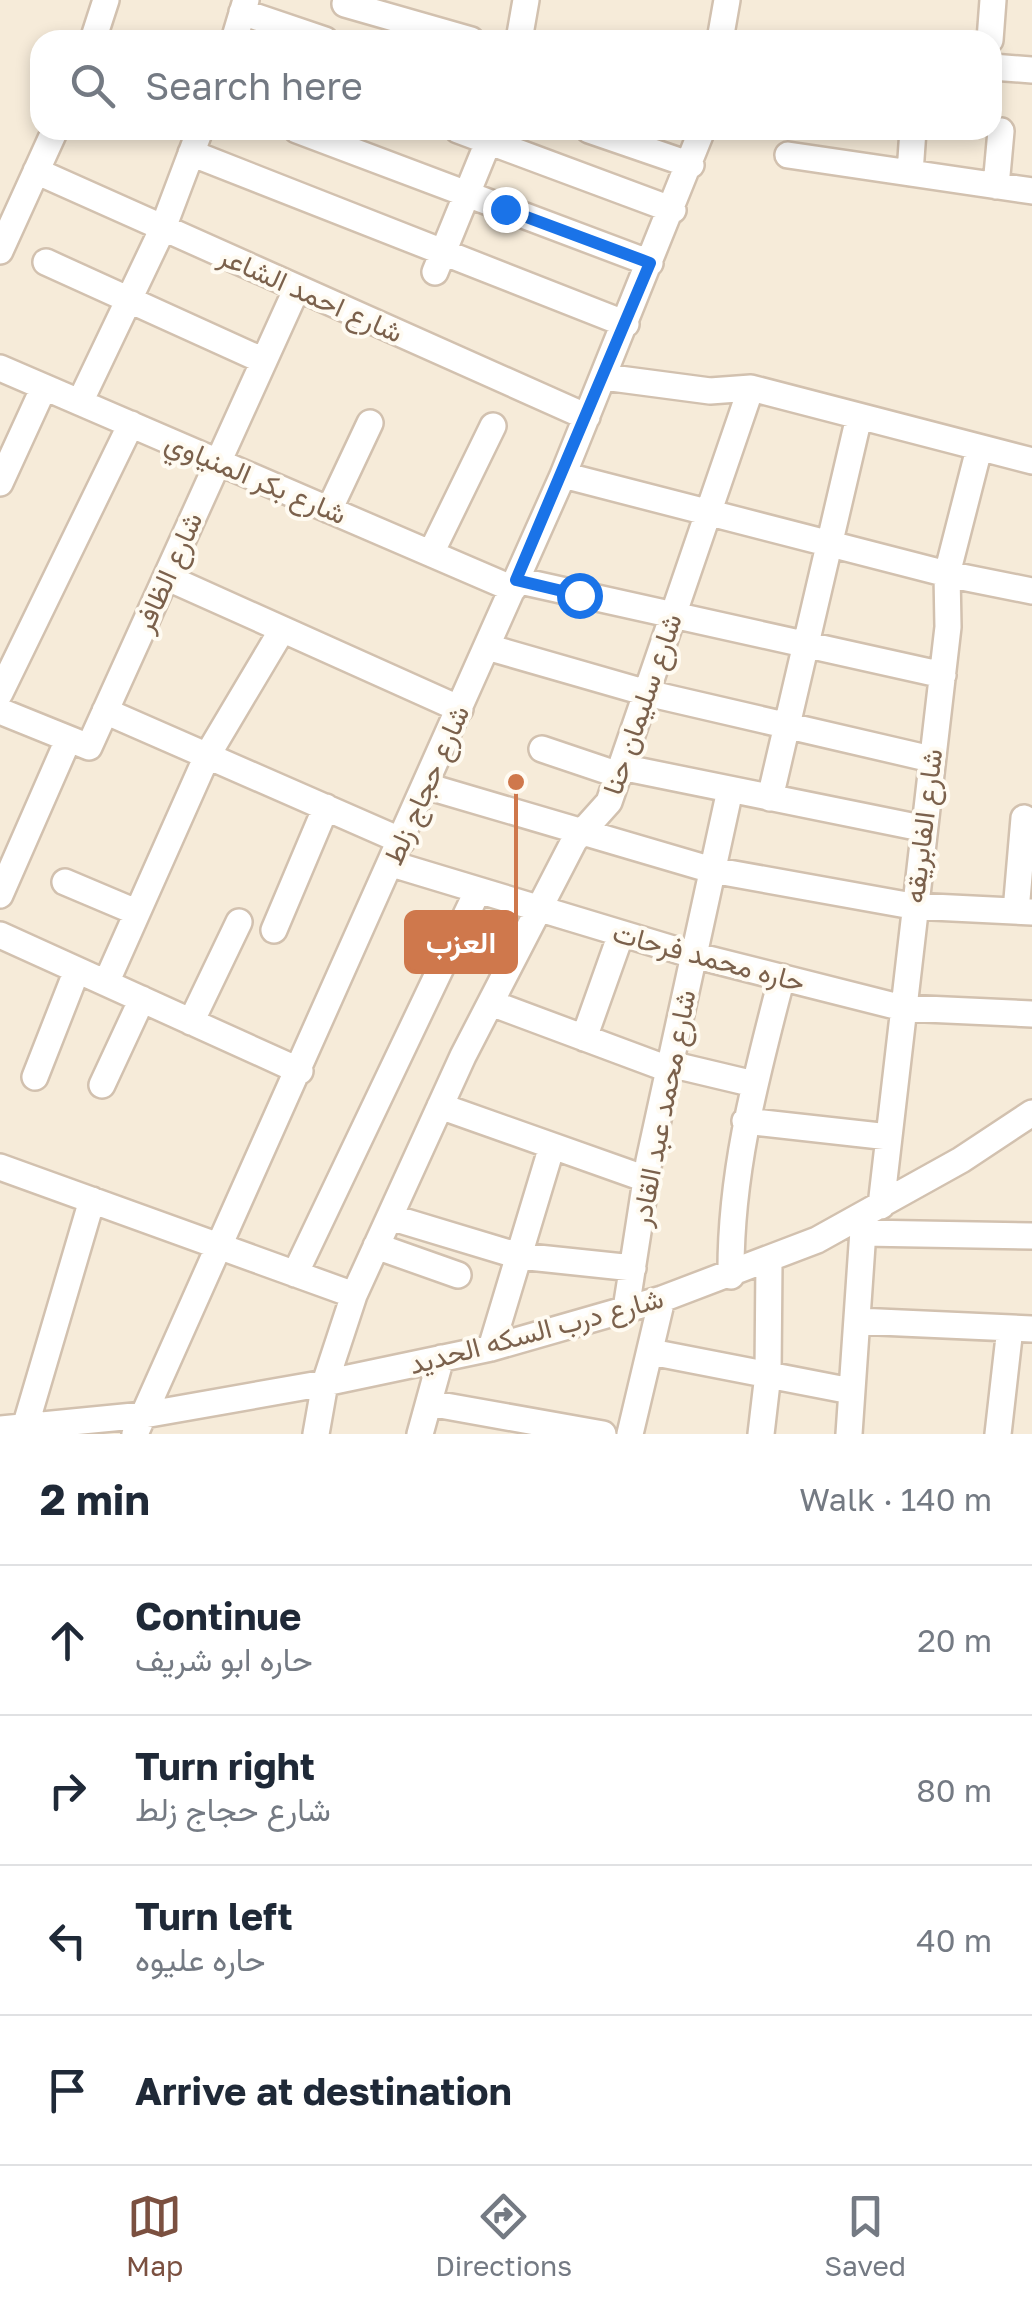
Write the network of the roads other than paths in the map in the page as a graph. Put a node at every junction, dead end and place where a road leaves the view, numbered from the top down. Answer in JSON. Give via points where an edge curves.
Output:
{"nodes":[{"id":1,"x":106,"y":0,"type":"edge"},
{"id":2,"x":526,"y":0,"type":"edge"},
{"id":3,"x":727,"y":0,"type":"edge"},
{"id":4,"x":994,"y":0,"type":"edge"},
{"id":5,"x":345,"y":4,"type":"dead end"},
{"id":6,"x":244,"y":6,"type":"edge"},
{"id":7,"x":97,"y":30,"type":"edge"},
{"id":8,"x":237,"y":30,"type":"edge"},
{"id":9,"x":301,"y":30,"type":"edge"},
{"id":10,"x":436,"y":30,"type":"edge"},
{"id":11,"x":521,"y":30,"type":"edge"},
{"id":12,"x":722,"y":30,"type":"edge"},
{"id":13,"x":991,"y":30,"type":"edge"},
{"id":14,"x":1002,"y":68,"type":"edge"},
{"id":15,"x":1032,"y":70,"type":"edge"},
{"id":16,"x":50,"y":140,"type":"edge"},
{"id":17,"x":323,"y":140,"type":"edge"},
{"id":18,"x":490,"y":140,"type":"edge"},
{"id":19,"x":501,"y":140,"type":"edge"},
{"id":20,"x":618,"y":140,"type":"edge"},
{"id":21,"x":699,"y":140,"type":"edge"},
{"id":22,"x":912,"y":140,"type":"edge"},
{"id":23,"x":1000,"y":140,"type":"edge"},
{"id":24,"x":195,"y":142,"type":"edge"},
{"id":25,"x":788,"y":155,"type":"dead end"},
{"id":26,"x":690,"y":165,"type":"junction"},
{"id":27,"x":36,"y":171,"type":"junction"},
{"id":28,"x":910,"y":173,"type":"junction"},
{"id":29,"x":996,"y":186,"type":"junction"},
{"id":30,"x":1032,"y":191,"type":"edge"},
{"id":31,"x":469,"y":195,"type":"junction"},
{"id":32,"x":673,"y":210,"type":"junction"},
{"id":33,"x":163,"y":228,"type":"junction"},
{"id":34,"x":0,"y":250,"type":"edge"},
{"id":35,"x":46,"y":262,"type":"dead end"},
{"id":36,"x":440,"y":262,"type":"junction"},
{"id":37,"x":650,"y":263,"type":"junction"},
{"id":38,"x":297,"y":288,"type":"junction"},
{"id":39,"x":128,"y":300,"type":"junction"},
{"id":40,"x":626,"y":324,"type":"junction"},
{"id":41,"x":264,"y":361,"type":"junction"},
{"id":42,"x":0,"y":368,"type":"edge"},
{"id":43,"x":604,"y":376,"type":"junction"},
{"id":44,"x":44,"y":387,"type":"junction"},
{"id":45,"x":751,"y":388,"type":"junction"},
{"id":46,"x":80,"y":402,"type":"junction"},
{"id":47,"x":586,"y":417,"type":"junction"},
{"id":48,"x":859,"y":417,"type":"junction"},
{"id":49,"x":370,"y":423,"type":"dead end"},
{"id":50,"x":131,"y":424,"type":"junction"},
{"id":51,"x":493,"y":426,"type":"dead end"},
{"id":52,"x":979,"y":449,"type":"junction"},
{"id":53,"x":1032,"y":461,"type":"edge"},
{"id":54,"x":218,"y":462,"type":"junction"},
{"id":55,"x":563,"y":475,"type":"junction"},
{"id":56,"x":0,"y":484,"type":"edge"},
{"id":57,"x":329,"y":510,"type":"junction"},
{"id":58,"x":708,"y":513,"type":"junction"},
{"id":59,"x":829,"y":544,"type":"junction"},
{"id":60,"x":431,"y":553,"type":"junction"},
{"id":61,"x":946,"y":574,"type":"junction"},
{"id":62,"x":166,"y":577,"type":"junction"},
{"id":63,"x":514,"y":584,"type":"junction"},
{"id":64,"x":1032,"y":590,"type":"edge"},
{"id":65,"x":672,"y":618,"type":"junction"},
{"id":66,"x":282,"y":630,"type":"junction"},
{"id":67,"x":487,"y":647,"type":"junction"},
{"id":68,"x":805,"y":647,"type":"junction"},
{"id":69,"x":942,"y":675,"type":"junction"},
{"id":70,"x":0,"y":693,"type":"edge"},
{"id":71,"x":647,"y":693,"type":"junction"},
{"id":72,"x":460,"y":709,"type":"junction"},
{"id":73,"x":0,"y":711,"type":"edge"},
{"id":74,"x":105,"y":712,"type":"junction"},
{"id":75,"x":786,"y":727,"type":"junction"},
{"id":76,"x":78,"y":744,"type":"junction"},
{"id":77,"x":542,"y":748,"type":"dead end"},
{"id":78,"x":208,"y":756,"type":"junction"},
{"id":79,"x":931,"y":759,"type":"junction"},
{"id":80,"x":620,"y":771,"type":"junction"},
{"id":81,"x":426,"y":786,"type":"junction"},
{"id":82,"x":730,"y":790,"type":"junction"},
{"id":83,"x":770,"y":798,"type":"junction"},
{"id":84,"x":326,"y":808,"type":"junction"},
{"id":85,"x":1024,"y":818,"type":"dead end"},
{"id":86,"x":922,"y":828,"type":"junction"},
{"id":87,"x":581,"y":832,"type":"junction"},
{"id":88,"x":397,"y":853,"type":"junction"},
{"id":89,"x":712,"y":870,"type":"junction"},
{"id":90,"x":66,"y":882,"type":"dead end"},
{"id":91,"x":478,"y":890,"type":"junction"},
{"id":92,"x":0,"y":895,"type":"edge"},
{"id":93,"x":912,"y":906,"type":"junction"},
{"id":94,"x":540,"y":909,"type":"junction"},
{"id":95,"x":136,"y":912,"type":"junction"},
{"id":96,"x":1024,"y":912,"type":"edge"},
{"id":97,"x":239,"y":922,"type":"dead end"},
{"id":98,"x":274,"y":930,"type":"dead end"},
{"id":99,"x":621,"y":934,"type":"junction"},
{"id":100,"x":0,"y":935,"type":"edge"},
{"id":101,"x":693,"y":955,"type":"junction"},
{"id":102,"x":77,"y":970,"type":"junction"},
{"id":103,"x":782,"y":977,"type":"junction"},
{"id":104,"x":106,"y":983,"type":"junction"},
{"id":105,"x":142,"y":1000,"type":"junction"},
{"id":106,"x":490,"y":1002,"type":"junction"},
{"id":107,"x":903,"y":1008,"type":"junction"},
{"id":108,"x":1032,"y":1014,"type":"edge"},
{"id":109,"x":191,"y":1022,"type":"junction"},
{"id":110,"x":584,"y":1038,"type":"junction"},
{"id":111,"x":669,"y":1066,"type":"junction"},
{"id":112,"x":300,"y":1072,"type":"junction"},
{"id":113,"x":35,"y":1077,"type":"dead end"},
{"id":114,"x":754,"y":1084,"type":"junction"},
{"id":115,"x":102,"y":1085,"type":"dead end"},
{"id":116,"x":1032,"y":1086,"type":"edge"},
{"id":117,"x":440,"y":1106,"type":"junction"},
{"id":118,"x":1030,"y":1114,"type":"edge"},
{"id":119,"x":745,"y":1121,"type":"junction"},
{"id":120,"x":889,"y":1137,"type":"junction"},
{"id":121,"x":552,"y":1146,"type":"junction"},
{"id":122,"x":0,"y":1167,"type":"edge"},
{"id":123,"x":646,"y":1179,"type":"junction"},
{"id":124,"x":92,"y":1200,"type":"junction"},
{"id":125,"x":390,"y":1216,"type":"junction"},
{"id":126,"x":869,"y":1218,"type":"junction"},
{"id":127,"x":1032,"y":1236,"type":"edge"},
{"id":128,"x":376,"y":1246,"type":"junction"},
{"id":129,"x":220,"y":1247,"type":"junction"},
{"id":130,"x":519,"y":1256,"type":"junction"},
{"id":131,"x":769,"y":1262,"type":"junction"},
{"id":132,"x":633,"y":1268,"type":"junction"},
{"id":133,"x":296,"y":1274,"type":"junction"},
{"id":134,"x":458,"y":1275,"type":"dead end"},
{"id":135,"x":731,"y":1276,"type":"junction"},
{"id":136,"x":354,"y":1295,"type":"junction"},
{"id":137,"x":662,"y":1300,"type":"junction"},
{"id":138,"x":626,"y":1309,"type":"junction"},
{"id":139,"x":856,"y":1321,"type":"junction"},
{"id":140,"x":1021,"y":1328,"type":"edge"},
{"id":141,"x":491,"y":1348,"type":"junction"},
{"id":142,"x":650,"y":1352,"type":"junction"},
{"id":143,"x":441,"y":1358,"type":"junction"},
{"id":144,"x":768,"y":1374,"type":"junction"},
{"id":145,"x":324,"y":1383,"type":"junction"},
{"id":146,"x":852,"y":1391,"type":"junction"},
{"id":147,"x":429,"y":1403,"type":"junction"},
{"id":148,"x":139,"y":1424,"type":"edge"},
{"id":149,"x":0,"y":1430,"type":"edge"},
{"id":150,"x":26,"y":1430,"type":"edge"},
{"id":151,"x":316,"y":1434,"type":"edge"},
{"id":152,"x":420,"y":1434,"type":"edge"},
{"id":153,"x":603,"y":1434,"type":"edge"},
{"id":154,"x":630,"y":1434,"type":"edge"},
{"id":155,"x":761,"y":1434,"type":"edge"},
{"id":156,"x":849,"y":1434,"type":"edge"},
{"id":157,"x":998,"y":1434,"type":"edge"}],
"edges":[{"from":1,"to":7,"type":"street"},
{"from":2,"to":11,"type":"street"},
{"from":3,"to":12,"type":"street"},
{"from":4,"to":13,"type":"street"},
{"from":5,"to":10,"type":"street"},
{"from":6,"to":8,"type":"street"},
{"from":6,"to":9,"type":"street"},
{"from":14,"to":15,"type":"street"},
{"from":16,"to":27,"type":"street"},
{"from":17,"to":31,"type":"street"},
{"from":18,"to":31,"type":"street"},
{"from":19,"to":32,"type":"street"},
{"from":20,"to":26,"type":"street"},
{"from":21,"to":26,"type":"street","name":"شارع حجاج زلط"},
{"from":22,"to":28,"type":"street"},
{"from":23,"to":29,"type":"street"},
{"from":24,"to":33,"type":"street"},
{"from":24,"to":36,"type":"street"},
{"from":25,"to":28,"type":"street"},
{"from":26,"to":32,"type":"street","name":"شارع حجاج زلط"},
{"from":27,"to":33,"type":"street","name":"شارع احمد الشاعر"},
{"from":27,"to":34,"type":"street"},
{"from":28,"to":29,"type":"street"},
{"from":29,"to":30,"type":"street"},
{"from":31,"to":36,"type":"street"},
{"from":31,"to":37,"type":"street"},
{"from":32,"to":37,"type":"street","name":"شارع حجاج زلط"},
{"from":33,"to":38,"type":"street","name":"شارع احمد الشاعر"},
{"from":33,"to":39,"type":"street"},
{"from":35,"to":39,"type":"street"},
{"from":36,"to":40,"type":"street"},
{"from":37,"to":40,"type":"street","name":"شارع حجاج زلط"},
{"from":38,"to":41,"type":"street","name":"شارع الظافر"},
{"from":38,"to":47,"type":"street","name":"شارع احمد الشاعر"},
{"from":39,"to":41,"type":"street"},
{"from":39,"to":46,"type":"street"},
{"from":40,"to":43,"type":"street","name":"شارع حجاج زلط"},
{"from":41,"to":54,"type":"street","name":"شارع الظافر"},
{"from":42,"to":44,"type":"street","name":"شارع بكر المنياوي"},
{"from":43,"to":45,"type":"street","via":[[710,391]]},
{"from":43,"to":47,"type":"street","name":"شارع حجاج زلط"},
{"from":44,"to":46,"type":"street","name":"شارع بكر المنياوي"},
{"from":44,"to":56,"type":"street"},
{"from":45,"to":48,"type":"street"},
{"from":45,"to":58,"type":"street","name":"شارع سليمان حنا"},
{"from":46,"to":50,"type":"street","name":"شارع بكر المنياوي"},
{"from":47,"to":55,"type":"street","name":"شارع حجاج زلط"},
{"from":48,"to":52,"type":"street"},
{"from":48,"to":59,"type":"street"},
{"from":49,"to":57,"type":"street"},
{"from":50,"to":54,"type":"street","name":"شارع بكر المنياوي"},
{"from":50,"to":70,"type":"street"},
{"from":51,"to":60,"type":"street"},
{"from":52,"to":53,"type":"street"},
{"from":52,"to":61,"type":"street","name":"شارع الفابريقه"},
{"from":54,"to":57,"type":"street","name":"شارع بكر المنياوي"},
{"from":54,"to":62,"type":"street","name":"شارع الظافر"},
{"from":55,"to":58,"type":"street"},
{"from":55,"to":63,"type":"street","name":"شارع حجاج زلط"},
{"from":57,"to":60,"type":"street","name":"شارع بكر المنياوي"},
{"from":58,"to":59,"type":"street"},
{"from":58,"to":65,"type":"street","name":"شارع سليمان حنا"},
{"from":59,"to":61,"type":"street"},
{"from":59,"to":68,"type":"street"},
{"from":60,"to":63,"type":"street","name":"شارع بكر المنياوي"},
{"from":61,"to":64,"type":"street"},
{"from":61,"to":69,"type":"street","name":"شارع الفابريقه"},
{"from":62,"to":66,"type":"street"},
{"from":62,"to":74,"type":"street","name":"شارع الظافر"},
{"from":63,"to":65,"type":"street","name":"شارع بكر المنياوي"},
{"from":63,"to":67,"type":"street","name":"شارع حجاج زلط"},
{"from":65,"to":68,"type":"street","name":"شارع بكر المنياوي"},
{"from":65,"to":71,"type":"street","name":"شارع سليمان حنا"},
{"from":66,"to":72,"type":"street"},
{"from":66,"to":78,"type":"street"},
{"from":67,"to":71,"type":"street"},
{"from":67,"to":72,"type":"street","name":"شارع حجاج زلط"},
{"from":68,"to":69,"type":"street","name":"شارع بكر المنياوي"},
{"from":68,"to":75,"type":"street"},
{"from":69,"to":79,"type":"street","name":"شارع الفابريقه"},
{"from":71,"to":75,"type":"street"},
{"from":71,"to":80,"type":"street","name":"شارع سليمان حنا"},
{"from":72,"to":81,"type":"street","name":"شارع حجاج زلط"},
{"from":73,"to":76,"type":"street"},
{"from":74,"to":76,"type":"street","name":"شارع الظافر"},
{"from":74,"to":78,"type":"street","name":"حاره محمد فرحات"},
{"from":75,"to":79,"type":"street"},
{"from":75,"to":83,"type":"street"},
{"from":76,"to":92,"type":"street","name":"شارع الظافر"},
{"from":77,"to":80,"type":"street"},
{"from":78,"to":84,"type":"street","name":"حاره محمد فرحات"},
{"from":78,"to":95,"type":"street"},
{"from":79,"to":86,"type":"street","name":"شارع الفابريقه"},
{"from":80,"to":82,"type":"street"},
{"from":80,"to":87,"type":"street","name":"شارع سليمان حنا","via":[[602,814]]},
{"from":81,"to":87,"type":"street"},
{"from":81,"to":88,"type":"street","name":"شارع حجاج زلط"},
{"from":82,"to":83,"type":"street"},
{"from":82,"to":89,"type":"street","name":"شارع محمد عبد القادر"},
{"from":83,"to":86,"type":"street"},
{"from":84,"to":88,"type":"street","name":"حاره محمد فرحات"},
{"from":84,"to":98,"type":"street"},
{"from":85,"to":96,"type":"street"},
{"from":86,"to":93,"type":"street","name":"شارع الفابريقه"},
{"from":87,"to":89,"type":"street"},
{"from":87,"to":94,"type":"street","name":"شارع سليمان حنا"},
{"from":88,"to":91,"type":"street","name":"حاره محمد فرحات"},
{"from":88,"to":112,"type":"street","name":"شارع حجاج زلط"},
{"from":89,"to":93,"type":"street"},
{"from":89,"to":101,"type":"street","name":"شارع محمد عبد القادر"},
{"from":90,"to":95,"type":"street"},
{"from":91,"to":94,"type":"street","name":"حاره محمد فرحات"},
{"from":91,"to":133,"type":"street"},
{"from":93,"to":96,"type":"street"},
{"from":93,"to":107,"type":"street","name":"شارع الفابريقه"},
{"from":94,"to":99,"type":"street","name":"حاره محمد فرحات"},
{"from":94,"to":106,"type":"street","name":"شارع سليمان حنا"},
{"from":95,"to":104,"type":"street"},
{"from":97,"to":109,"type":"street"},
{"from":99,"to":101,"type":"street","name":"حاره محمد فرحات"},
{"from":99,"to":110,"type":"street"},
{"from":100,"to":102,"type":"street"},
{"from":101,"to":103,"type":"street","name":"حاره محمد فرحات"},
{"from":101,"to":111,"type":"street","name":"شارع محمد عبد القادر"},
{"from":102,"to":104,"type":"street"},
{"from":102,"to":113,"type":"street"},
{"from":103,"to":107,"type":"street","name":"حاره محمد فرحات"},
{"from":103,"to":114,"type":"street"},
{"from":104,"to":105,"type":"street"},
{"from":105,"to":109,"type":"street"},
{"from":105,"to":115,"type":"street"},
{"from":106,"to":110,"type":"street"},
{"from":106,"to":117,"type":"street","name":"شارع سليمان حنا"},
{"from":107,"to":108,"type":"street","name":"حاره محمد فرحات"},
{"from":107,"to":120,"type":"street","name":"شارع الفابريقه"},
{"from":109,"to":112,"type":"street"},
{"from":110,"to":111,"type":"street"},
{"from":111,"to":114,"type":"street"},
{"from":111,"to":123,"type":"street","name":"شارع محمد عبد القادر"},
{"from":112,"to":129,"type":"street","name":"شارع حجاج زلط"},
{"from":114,"to":119,"type":"street"},
{"from":116,"to":118,"type":"street"},
{"from":117,"to":121,"type":"street"},
{"from":117,"to":125,"type":"street","name":"شارع سليمان حنا"},
{"from":118,"to":126,"type":"street","name":"شارع درب السكه الحديد"},
{"from":119,"to":120,"type":"street"},
{"from":119,"to":135,"type":"street","via":[[734,1185]]},
{"from":120,"to":126,"type":"street","name":"شارع الفابريقه"},
{"from":121,"to":123,"type":"street"},
{"from":121,"to":130,"type":"street"},
{"from":122,"to":124,"type":"street"},
{"from":123,"to":132,"type":"street","name":"شارع محمد عبد القادر"},
{"from":124,"to":129,"type":"street"},
{"from":124,"to":150,"type":"street"},
{"from":125,"to":128,"type":"street","name":"شارع سليمان حنا"},
{"from":125,"to":130,"type":"street"},
{"from":126,"to":127,"type":"street"},
{"from":126,"to":131,"type":"street","name":"شارع درب السكه الحديد"},
{"from":126,"to":139,"type":"street","name":"شارع الفابريقه"},
{"from":128,"to":134,"type":"street"},
{"from":128,"to":136,"type":"street","name":"شارع سليمان حنا"},
{"from":129,"to":133,"type":"street"},
{"from":129,"to":148,"type":"street","name":"شارع حجاج زلط"},
{"from":130,"to":132,"type":"street"},
{"from":130,"to":141,"type":"street"},
{"from":131,"to":135,"type":"street","name":"شارع درب السكه الحديد"},
{"from":131,"to":144,"type":"street"},
{"from":132,"to":138,"type":"street","name":"شارع محمد عبد القادر"},
{"from":133,"to":136,"type":"street"},
{"from":135,"to":137,"type":"street","name":"شارع درب السكه الحديد"},
{"from":136,"to":145,"type":"street","name":"شارع سليمان حنا"},
{"from":137,"to":138,"type":"street","name":"شارع درب السكه الحديد"},
{"from":137,"to":142,"type":"street"},
{"from":138,"to":141,"type":"street","name":"شارع درب السكه الحديد"},
{"from":139,"to":140,"type":"street"},
{"from":139,"to":146,"type":"street","name":"شارع الفابريقه"},
{"from":140,"to":157,"type":"street"},
{"from":141,"to":143,"type":"street","name":"شارع درب السكه الحديد"},
{"from":142,"to":144,"type":"street"},
{"from":142,"to":154,"type":"street"},
{"from":143,"to":145,"type":"street","name":"شارع درب السكه الحديد"},
{"from":143,"to":147,"type":"street"},
{"from":144,"to":146,"type":"street"},
{"from":144,"to":155,"type":"street"},
{"from":145,"to":148,"type":"street","name":"شارع درب السكه الحديد"},
{"from":145,"to":151,"type":"street","name":"شارع سليمان حنا"},
{"from":146,"to":156,"type":"street","name":"شارع الفابريقه"},
{"from":147,"to":152,"type":"street"},
{"from":147,"to":153,"type":"street"},
{"from":148,"to":150,"type":"street","name":"شارع درب السكه الحديد"},
{"from":149,"to":150,"type":"street","name":"شارع درب السكه الحديد"}]}
